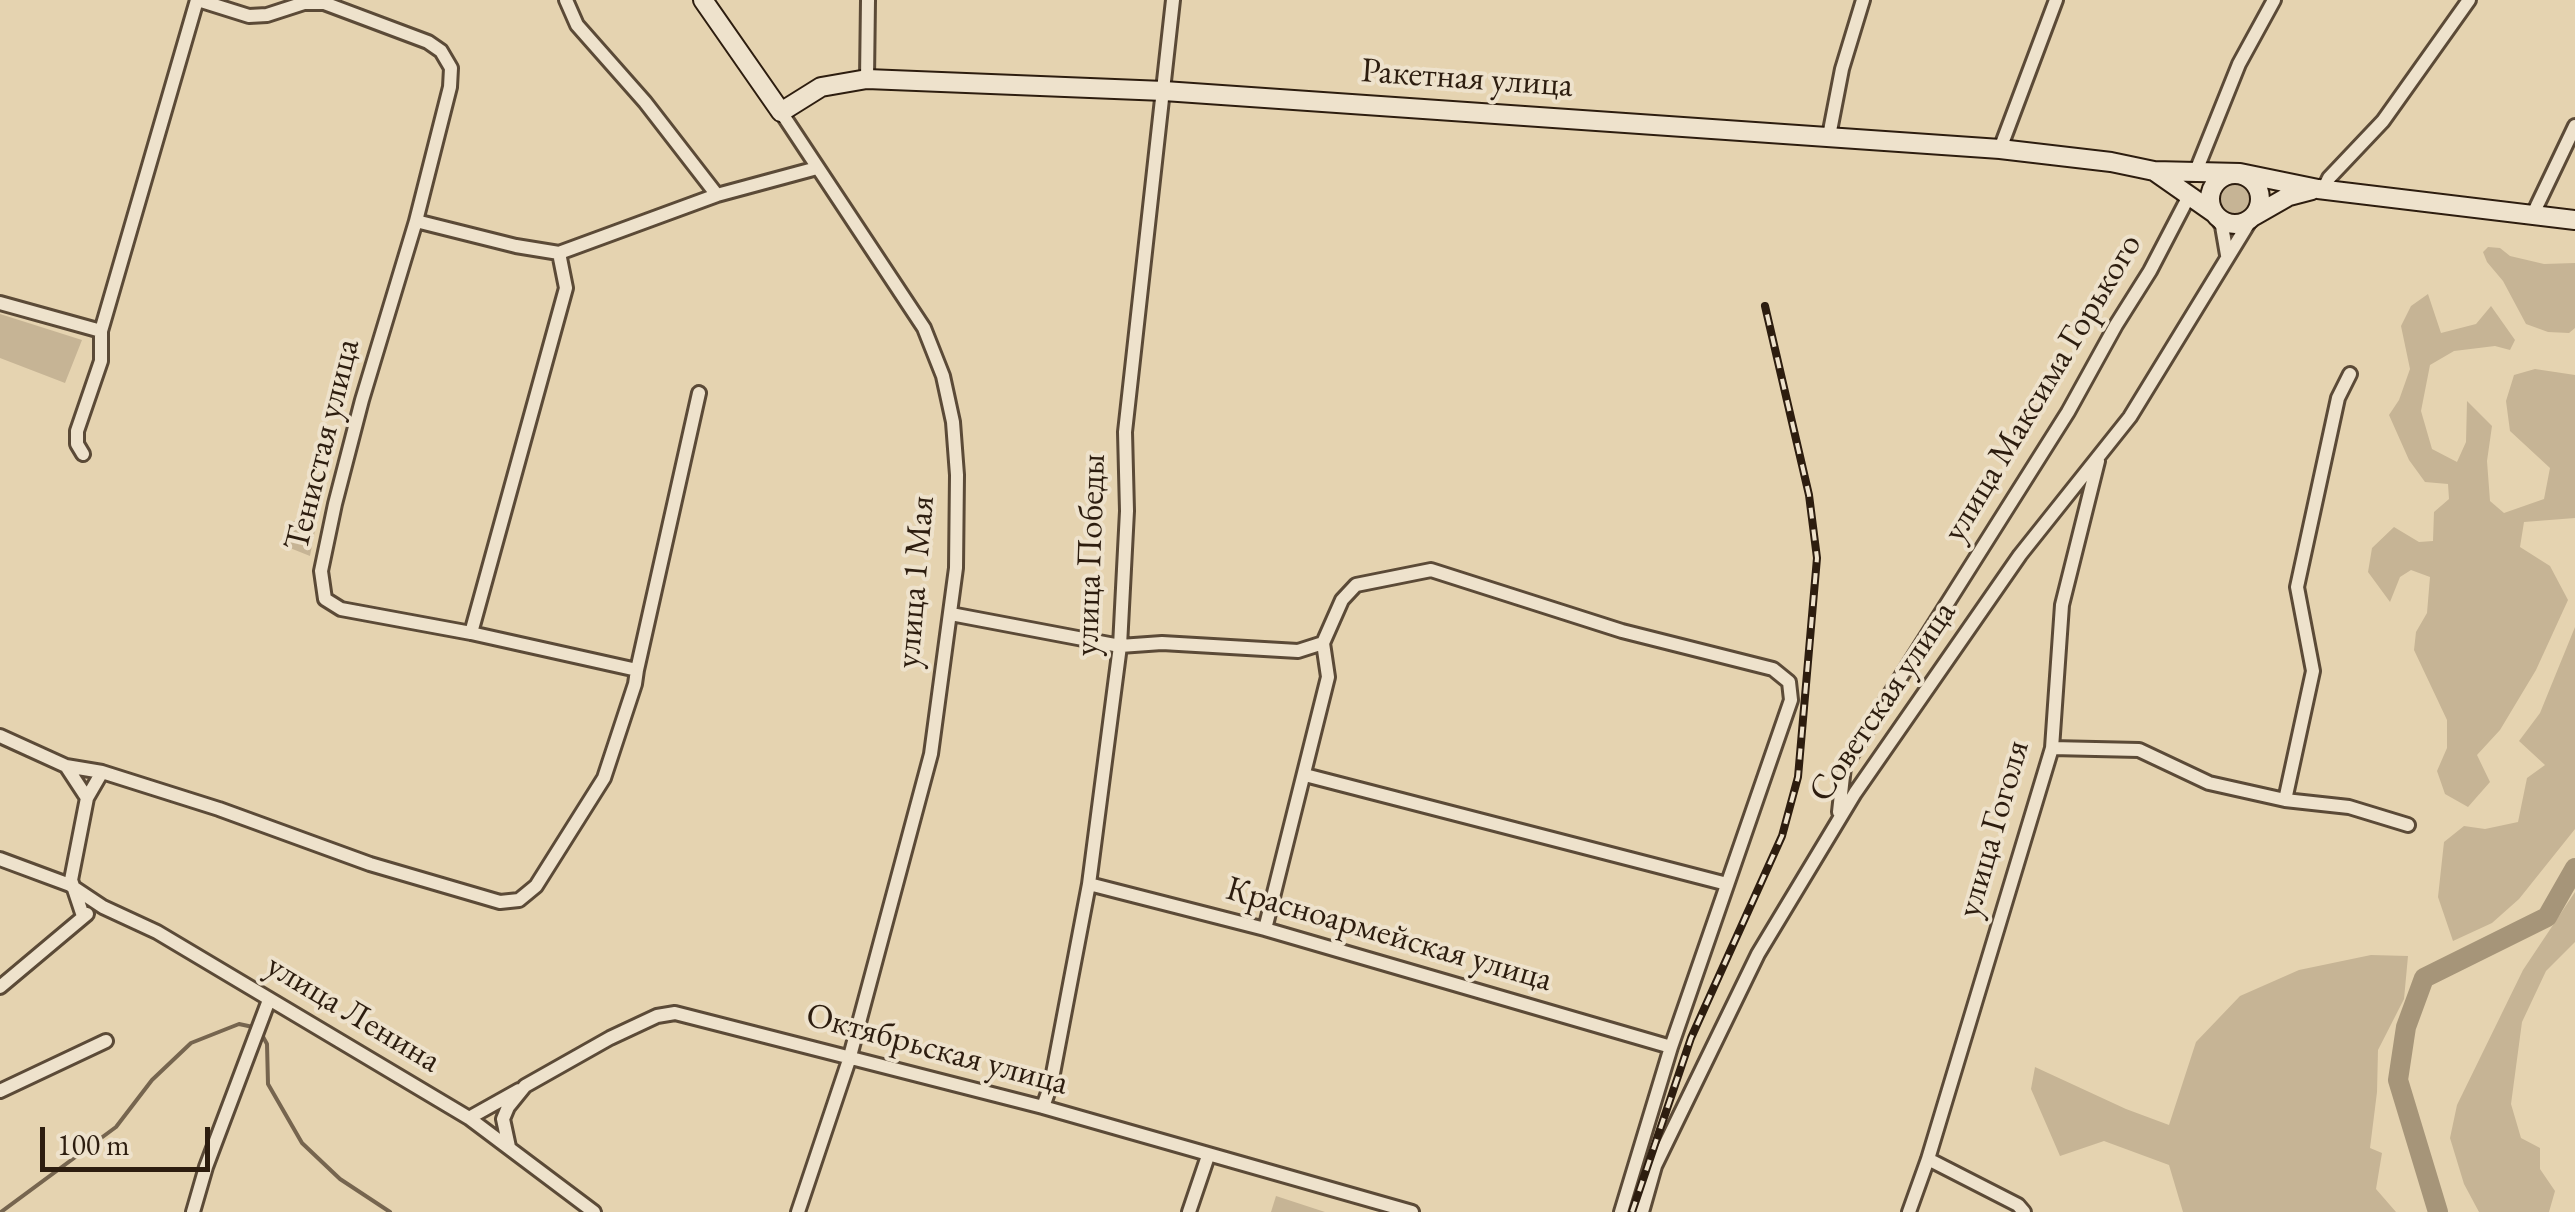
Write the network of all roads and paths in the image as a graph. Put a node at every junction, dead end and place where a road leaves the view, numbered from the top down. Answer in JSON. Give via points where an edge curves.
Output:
{"nodes":[{"id":1,"x":198,"y":0,"type":"edge"},
{"id":2,"x":566,"y":0,"type":"edge"},
{"id":3,"x":703,"y":0,"type":"edge"},
{"id":4,"x":868,"y":0,"type":"edge"},
{"id":5,"x":1173,"y":0,"type":"edge"},
{"id":6,"x":1863,"y":0,"type":"edge"},
{"id":7,"x":2056,"y":0,"type":"edge"},
{"id":8,"x":2274,"y":0,"type":"edge"},
{"id":9,"x":2468,"y":0,"type":"edge"},
{"id":10,"x":867,"y":79,"type":"junction"},
{"id":11,"x":1164,"y":91,"type":"junction"},
{"id":12,"x":781,"y":112,"type":"junction"},
{"id":13,"x":2575,"y":126,"type":"edge"},
{"id":14,"x":1829,"y":136,"type":"junction"},
{"id":15,"x":2000,"y":149,"type":"junction"},
{"id":16,"x":816,"y":168,"type":"junction"},
{"id":17,"x":2154,"y":171,"type":"junction"},
{"id":18,"x":2196,"y":171,"type":"junction"},
{"id":19,"x":2240,"y":174,"type":"junction"},
{"id":20,"x":2320,"y":190,"type":"junction"},
{"id":21,"x":718,"y":195,"type":"junction"},
{"id":22,"x":2189,"y":196,"type":"junction"},
{"id":23,"x":2214,"y":214,"type":"junction"},
{"id":24,"x":2533,"y":214,"type":"junction"},
{"id":25,"x":2254,"y":216,"type":"junction"},
{"id":26,"x":416,"y":220,"type":"junction"},
{"id":27,"x":2575,"y":220,"type":"edge"},
{"id":28,"x":559,"y":253,"type":"junction"},
{"id":29,"x":2228,"y":258,"type":"junction"},
{"id":30,"x":0,"y":302,"type":"edge"},
{"id":31,"x":101,"y":331,"type":"junction"},
{"id":32,"x":2350,"y":374,"type":"dead end"},
{"id":33,"x":699,"y":393,"type":"dead end"},
{"id":34,"x":83,"y":454,"type":"dead end"},
{"id":35,"x":2100,"y":455,"type":"junction"},
{"id":36,"x":950,"y":614,"type":"junction"},
{"id":37,"x":470,"y":633,"type":"junction"},
{"id":38,"x":1323,"y":643,"type":"junction"},
{"id":39,"x":1120,"y":646,"type":"junction"},
{"id":40,"x":637,"y":670,"type":"junction"},
{"id":41,"x":0,"y":736,"type":"edge"},
{"id":42,"x":2052,"y":748,"type":"junction"},
{"id":43,"x":66,"y":766,"type":"junction"},
{"id":44,"x":102,"y":772,"type":"junction"},
{"id":45,"x":1305,"y":775,"type":"junction"},
{"id":46,"x":87,"y":798,"type":"junction"},
{"id":47,"x":2285,"y":800,"type":"junction"},
{"id":48,"x":1838,"y":820,"type":"junction"},
{"id":49,"x":2408,"y":825,"type":"dead end"},
{"id":50,"x":0,"y":859,"type":"edge"},
{"id":51,"x":1089,"y":884,"type":"junction"},
{"id":52,"x":1727,"y":884,"type":"junction"},
{"id":53,"x":70,"y":885,"type":"junction"},
{"id":54,"x":103,"y":907,"type":"junction"},
{"id":55,"x":84,"y":916,"type":"junction"},
{"id":56,"x":1265,"y":929,"type":"junction"},
{"id":57,"x":0,"y":987,"type":"edge"},
{"id":58,"x":269,"y":1000,"type":"junction"},
{"id":59,"x":106,"y":1041,"type":"dead end"},
{"id":60,"x":1671,"y":1046,"type":"junction"},
{"id":61,"x":849,"y":1060,"type":"junction"},
{"id":62,"x":525,"y":1086,"type":"junction"},
{"id":63,"x":0,"y":1091,"type":"edge"},
{"id":64,"x":1042,"y":1108,"type":"junction"},
{"id":65,"x":469,"y":1118,"type":"junction"},
{"id":66,"x":509,"y":1147,"type":"junction"},
{"id":67,"x":1208,"y":1156,"type":"junction"},
{"id":68,"x":1928,"y":1159,"type":"junction"},
{"id":69,"x":193,"y":1212,"type":"edge"},
{"id":70,"x":594,"y":1212,"type":"edge"},
{"id":71,"x":798,"y":1212,"type":"edge"},
{"id":72,"x":1189,"y":1212,"type":"edge"},
{"id":73,"x":1412,"y":1212,"type":"edge"},
{"id":74,"x":1620,"y":1212,"type":"edge"},
{"id":75,"x":1642,"y":1212,"type":"edge"},
{"id":76,"x":1909,"y":1212,"type":"edge"},
{"id":77,"x":2024,"y":1212,"type":"edge"}],
"edges":[{"from":1,"to":26,"type":"street","via":[[248,16],[324,3],[441,52],[451,68],[450,88]]},
{"from":1,"to":31,"type":"street"},
{"from":2,"to":21,"type":"street","via":[[577,24]]},
{"from":3,"to":12,"type":"main road"},
{"from":4,"to":10,"type":"street"},
{"from":5,"to":11,"type":"street","name":"улица Победы"},
{"from":6,"to":14,"type":"street"},
{"from":7,"to":15,"type":"street"},
{"from":8,"to":18,"type":"street","via":[[2239,64]]},
{"from":9,"to":20,"type":"street","via":[[2383,121]]},
{"from":10,"to":11,"type":"main road","name":"Ракетная улица"},
{"from":10,"to":12,"type":"main road","name":"Ракетная улица","via":[[821,88]]},
{"from":11,"to":14,"type":"main road","name":"Ракетная улица"},
{"from":11,"to":39,"type":"street","name":"улица Победы","via":[[1126,432]]},
{"from":12,"to":16,"type":"street","name":"улица 1 Мая"},
{"from":13,"to":24,"type":"street"},
{"from":14,"to":15,"type":"main road","name":"Ракетная улица"},
{"from":15,"to":17,"type":"main road","name":"Ракетная улица"},
{"from":16,"to":21,"type":"street"},
{"from":16,"to":36,"type":"street","name":"улица 1 Мая","via":[[924,328],[943,376],[957,474]]},
{"from":17,"to":18,"type":"main road","name":"Ракетная улица"},
{"from":17,"to":22,"type":"main road","name":"Ракетная улица"},
{"from":18,"to":19,"type":"main road","name":"Ракетная улица"},
{"from":19,"to":20,"type":"main road","name":"Ракетная улица"},
{"from":19,"to":23,"type":"main road","via":[[2228,174],[2211,190]]},
{"from":19,"to":25,"type":"main road","via":[[2257,186]]},
{"from":20,"to":24,"type":"main road","name":"Ракетная улица"},
{"from":20,"to":25,"type":"main road","via":[[2289,196]]},
{"from":21,"to":28,"type":"street"},
{"from":22,"to":23,"type":"main road","name":"Ракетная улица"},
{"from":22,"to":48,"type":"street","name":"улица Максима Горького","via":[[2068,412],[1844,767]]},
{"from":23,"to":25,"type":"main road","via":[[2231,224]]},
{"from":23,"to":29,"type":"street"},
{"from":24,"to":27,"type":"main road","name":"Ракетная улица"},
{"from":25,"to":29,"type":"street","name":"Советская улица"},
{"from":26,"to":28,"type":"street"},
{"from":26,"to":37,"type":"street","name":"Тенистая улица","via":[[362,400],[322,562],[322,588],[341,609]]},
{"from":28,"to":37,"type":"street","via":[[566,288]]},
{"from":29,"to":35,"type":"street","name":"Советская улица"},
{"from":30,"to":31,"type":"street"},
{"from":31,"to":34,"type":"street","via":[[101,361],[78,431]]},
{"from":32,"to":47,"type":"street","via":[[2338,398],[2296,587],[2313,671]]},
{"from":33,"to":40,"type":"street"},
{"from":35,"to":42,"type":"street","name":"улица Гоголя","via":[[2062,605]]},
{"from":35,"to":48,"type":"street","name":"Советская улица","via":[[2020,555]]},
{"from":36,"to":39,"type":"street"},
{"from":36,"to":61,"type":"street","name":"улица 1 Мая","via":[[930,754]]},
{"from":37,"to":40,"type":"street","name":"Тенистая улица"},
{"from":38,"to":39,"type":"street","via":[[1298,651],[1162,642]]},
{"from":38,"to":45,"type":"street","via":[[1328,677]]},
{"from":38,"to":52,"type":"street","via":[[1342,600],[1356,586],[1431,570],[1622,631],[1773,669],[1790,682],[1791,700]]},
{"from":39,"to":51,"type":"street","name":"улица Победы"},
{"from":40,"to":44,"type":"street","via":[[604,778],[536,886],[519,900],[500,902],[370,864]]},
{"from":41,"to":43,"type":"street"},
{"from":42,"to":47,"type":"street","via":[[2138,750],[2209,783]]},
{"from":42,"to":68,"type":"street","name":"улица Гоголя"},
{"from":43,"to":44,"type":"street"},
{"from":43,"to":46,"type":"street"},
{"from":44,"to":46,"type":"street"},
{"from":45,"to":52,"type":"street"},
{"from":45,"to":56,"type":"street"},
{"from":46,"to":53,"type":"street"},
{"from":47,"to":49,"type":"street"},
{"from":48,"to":75,"type":"street","name":"Советская улица","via":[[1750,971],[1655,1166]]},
{"from":50,"to":53,"type":"street","name":"улица Ленина"},
{"from":51,"to":56,"type":"street","name":"Красноармейская улица"},
{"from":51,"to":64,"type":"street","name":"улица Победы"},
{"from":52,"to":60,"type":"street"},
{"from":53,"to":54,"type":"street","name":"улица Ленина"},
{"from":53,"to":55,"type":"street"},
{"from":54,"to":55,"type":"street"},
{"from":54,"to":58,"type":"street","name":"улица Ленина"},
{"from":55,"to":57,"type":"street"},
{"from":56,"to":60,"type":"street","name":"Красноармейская улица"},
{"from":58,"to":65,"type":"street","name":"улица Ленина"},
{"from":58,"to":69,"type":"street"},
{"from":59,"to":63,"type":"street"},
{"from":60,"to":74,"type":"street"},
{"from":61,"to":62,"type":"street","name":"Октябрьская улица","via":[[675,1013],[610,1038]]},
{"from":61,"to":64,"type":"street","name":"Октябрьская улица"},
{"from":61,"to":71,"type":"street","name":"улица 1 Мая"},
{"from":62,"to":65,"type":"street","name":"Октябрьская улица"},
{"from":62,"to":66,"type":"street","via":[[503,1120]]},
{"from":64,"to":67,"type":"street","name":"Октябрьская улица"},
{"from":65,"to":66,"type":"street","name":"улица Ленина"},
{"from":66,"to":70,"type":"street","name":"улица Ленина"},
{"from":67,"to":72,"type":"street"},
{"from":67,"to":73,"type":"street","name":"Октябрьская улица"},
{"from":68,"to":76,"type":"street","name":"улица Гоголя"},
{"from":68,"to":77,"type":"street"}]}
